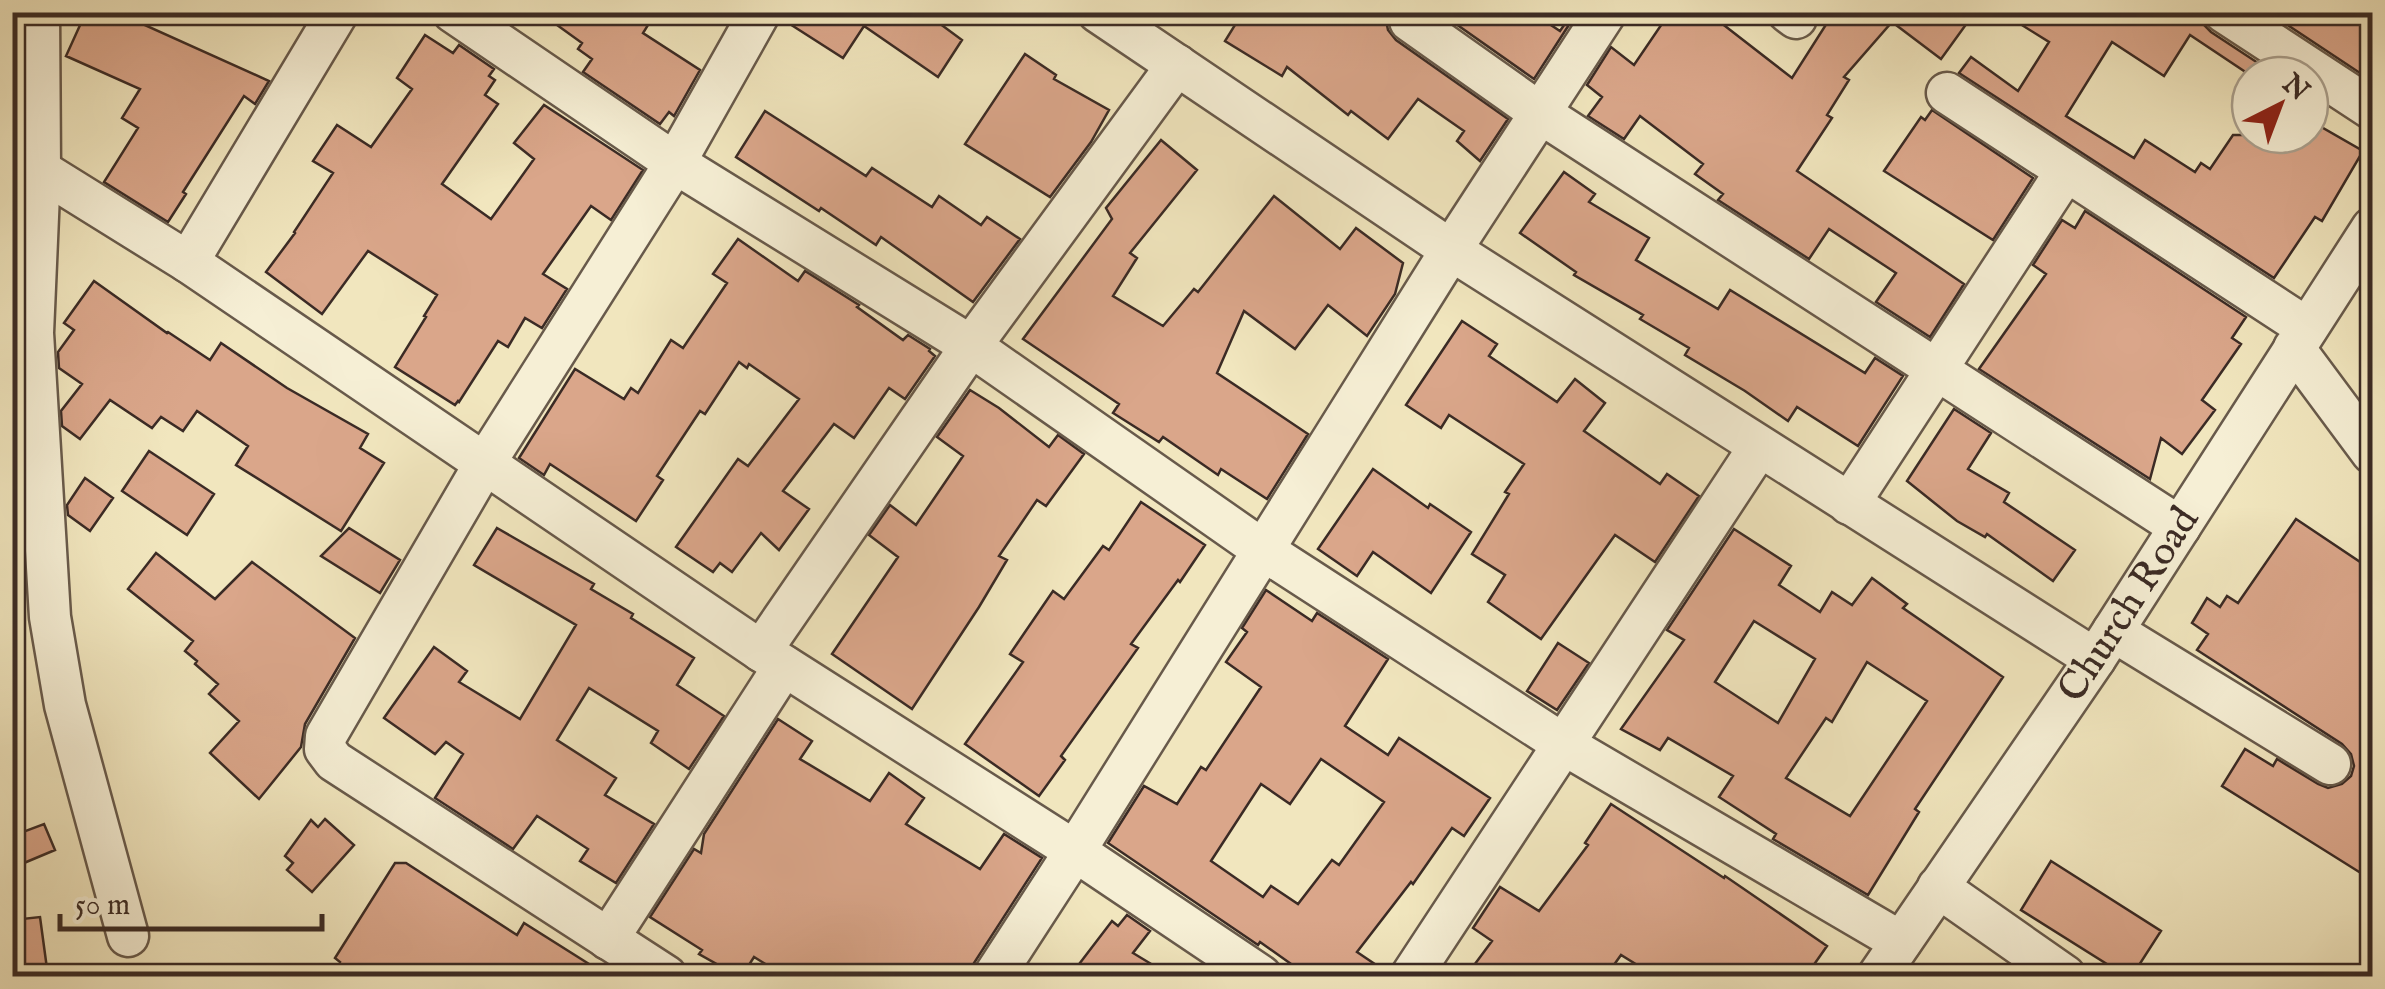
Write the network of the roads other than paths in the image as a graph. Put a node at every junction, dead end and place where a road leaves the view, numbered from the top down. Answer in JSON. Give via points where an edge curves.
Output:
{"nodes":[{"id":1,"x":38,"y":12,"type":"edge"},
{"id":2,"x":338,"y":12,"type":"edge"},
{"id":3,"x":453,"y":12,"type":"edge"},
{"id":4,"x":760,"y":12,"type":"edge"},
{"id":5,"x":1606,"y":12,"type":"edge"},
{"id":6,"x":2224,"y":12,"type":"edge"},
{"id":7,"x":1110,"y":16,"type":"edge"},
{"id":8,"x":1410,"y":21,"type":"dead end"},
{"id":9,"x":1177,"y":65,"type":"junction"},
{"id":10,"x":1948,"y":93,"type":"dead end"},
{"id":11,"x":2372,"y":108,"type":"edge"},
{"id":12,"x":1540,"y":113,"type":"junction"},
{"id":13,"x":674,"y":162,"type":"junction"},
{"id":14,"x":40,"y":170,"type":"junction"},
{"id":15,"x":2066,"y":171,"type":"junction"},
{"id":16,"x":2372,"y":228,"type":"edge"},
{"id":17,"x":1451,"y":250,"type":"junction"},
{"id":18,"x":188,"y":262,"type":"junction"},
{"id":19,"x":2301,"y":338,"type":"junction"},
{"id":20,"x":972,"y":346,"type":"junction"},
{"id":21,"x":1937,"y":369,"type":"junction"},
{"id":22,"x":24,"y":397,"type":"edge"},
{"id":23,"x":1759,"y":447,"type":"junction"},
{"id":24,"x":2372,"y":453,"type":"edge"},
{"id":25,"x":485,"y":463,"type":"junction"},
{"id":26,"x":1849,"y":504,"type":"junction"},
{"id":27,"x":2180,"y":526,"type":"junction"},
{"id":28,"x":1262,"y":550,"type":"junction"},
{"id":29,"x":2104,"y":645,"type":"junction"},
{"id":30,"x":772,"y":658,"type":"junction"},
{"id":31,"x":1564,"y":744,"type":"junction"},
{"id":32,"x":2330,"y":764,"type":"dead end"},
{"id":33,"x":1075,"y":851,"type":"junction"},
{"id":34,"x":1938,"y":887,"type":"junction"},
{"id":35,"x":128,"y":936,"type":"dead end"},
{"id":36,"x":608,"y":939,"type":"junction"},
{"id":37,"x":1901,"y":942,"type":"junction"},
{"id":38,"x":666,"y":976,"type":"edge"},
{"id":39,"x":994,"y":976,"type":"edge"},
{"id":40,"x":1260,"y":976,"type":"edge"},
{"id":41,"x":1411,"y":976,"type":"edge"},
{"id":42,"x":1878,"y":976,"type":"edge"},
{"id":43,"x":2065,"y":976,"type":"edge"}],
"edges":[{"from":1,"to":14,"type":"street"},
{"from":2,"to":18,"type":"street"},
{"from":3,"to":13,"type":"street"},
{"from":4,"to":13,"type":"street"},
{"from":5,"to":12,"type":"street"},
{"from":6,"to":11,"type":"street"},
{"from":7,"to":9,"type":"street"},
{"from":8,"to":12,"type":"street"},
{"from":9,"to":17,"type":"street"},
{"from":9,"to":20,"type":"street"},
{"from":10,"to":15,"type":"street"},
{"from":12,"to":17,"type":"street"},
{"from":12,"to":21,"type":"street"},
{"from":13,"to":20,"type":"street"},
{"from":13,"to":25,"type":"street"},
{"from":14,"to":18,"type":"street"},
{"from":14,"to":22,"type":"street"},
{"from":15,"to":19,"type":"street"},
{"from":15,"to":21,"type":"street"},
{"from":16,"to":19,"type":"street","name":"Church Road"},
{"from":17,"to":23,"type":"street"},
{"from":17,"to":28,"type":"street"},
{"from":18,"to":25,"type":"street"},
{"from":19,"to":24,"type":"street"},
{"from":19,"to":27,"type":"street","name":"Church Road"},
{"from":20,"to":28,"type":"street"},
{"from":20,"to":30,"type":"street"},
{"from":21,"to":26,"type":"street"},
{"from":21,"to":27,"type":"street"},
{"from":22,"to":35,"type":"street","via":[[62,688]]},
{"from":23,"to":26,"type":"street"},
{"from":23,"to":31,"type":"street"},
{"from":25,"to":30,"type":"street"},
{"from":25,"to":36,"type":"street","via":[[326,736],[325,749],[334,762]]},
{"from":26,"to":29,"type":"street"},
{"from":27,"to":29,"type":"street","name":"Church Road"},
{"from":28,"to":31,"type":"street"},
{"from":28,"to":33,"type":"street"},
{"from":29,"to":32,"type":"street"},
{"from":29,"to":34,"type":"street","name":"Church Road"},
{"from":30,"to":33,"type":"street"},
{"from":30,"to":36,"type":"street"},
{"from":31,"to":37,"type":"street"},
{"from":31,"to":41,"type":"street"},
{"from":33,"to":39,"type":"street"},
{"from":33,"to":40,"type":"street"},
{"from":34,"to":37,"type":"street","name":"Church Road"},
{"from":34,"to":43,"type":"street"},
{"from":36,"to":38,"type":"street"},
{"from":37,"to":42,"type":"street","name":"Church Road"}]}
